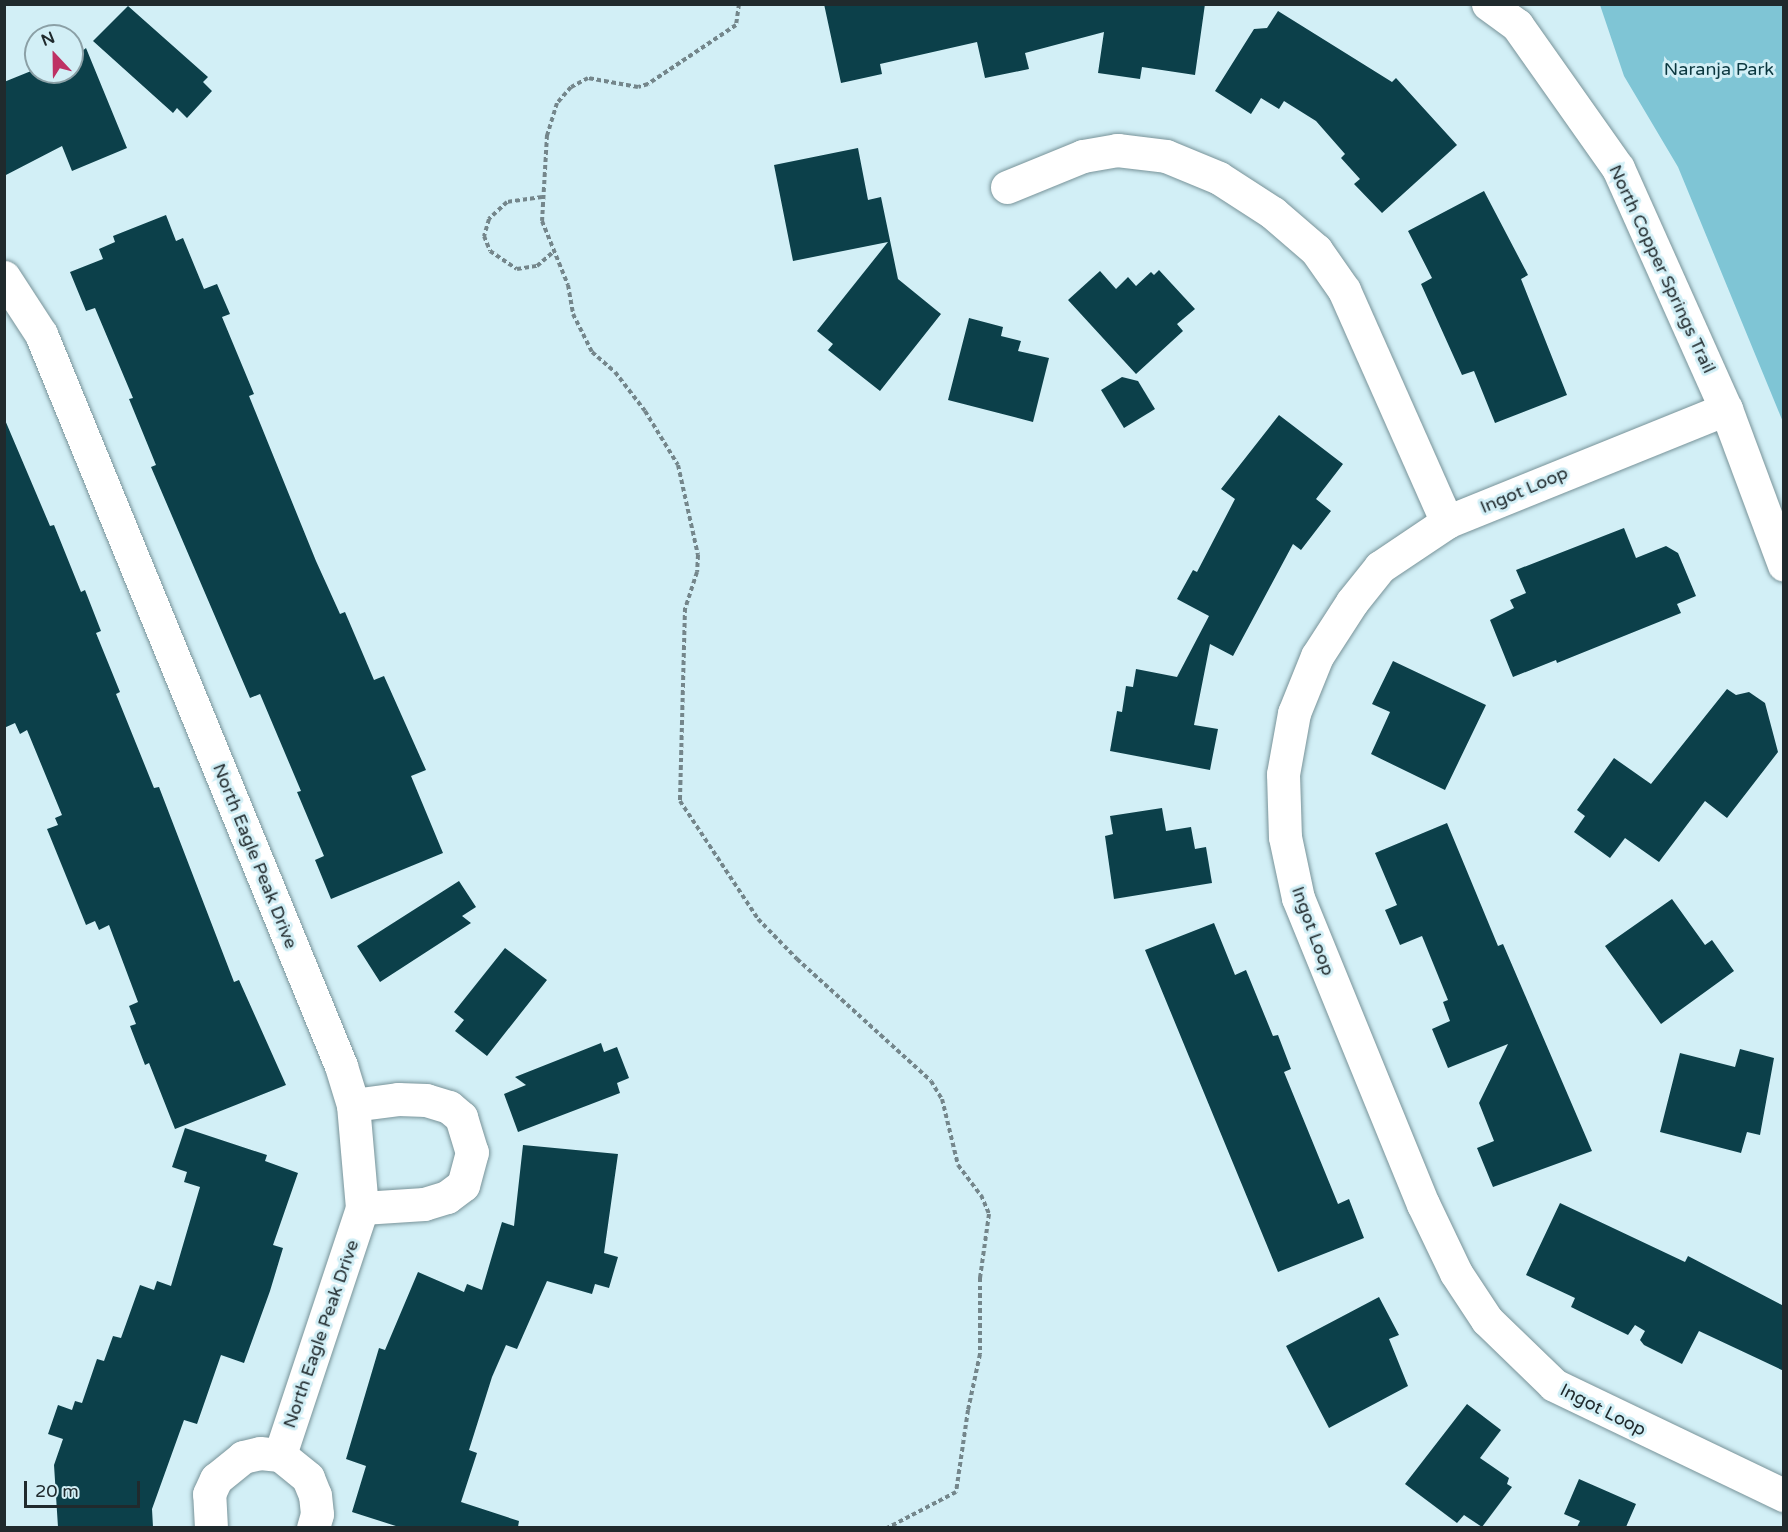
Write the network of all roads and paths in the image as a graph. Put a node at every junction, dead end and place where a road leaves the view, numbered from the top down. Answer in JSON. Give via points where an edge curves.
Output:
{"nodes":[{"id":1,"x":739,"y":4,"type":"edge"},
{"id":2,"x":1488,"y":4,"type":"edge"},
{"id":3,"x":1007,"y":187,"type":"dead end"},
{"id":4,"x":542,"y":197,"type":"junction"},
{"id":5,"x":552,"y":253,"type":"junction"},
{"id":6,"x":4,"y":277,"type":"edge"},
{"id":7,"x":1726,"y":409,"type":"junction"},
{"id":8,"x":1447,"y":522,"type":"junction"},
{"id":9,"x":1784,"y":565,"type":"edge"},
{"id":10,"x":353,"y":1105,"type":"junction"},
{"id":11,"x":362,"y":1208,"type":"junction"},
{"id":12,"x":280,"y":1455,"type":"junction"},
{"id":13,"x":1784,"y":1495,"type":"edge"},
{"id":14,"x":211,"y":1527,"type":"edge"},
{"id":15,"x":313,"y":1527,"type":"edge"},
{"id":16,"x":887,"y":1527,"type":"edge"}],
"edges":[{"from":1,"to":4,"type":"path","via":[[736,25],[648,84],[638,87],[588,78],[571,87],[556,103],[547,135]]},
{"from":2,"to":7,"type":"street","name":"North Copper Springs Trail","via":[[1517,25],[1618,168]]},
{"from":3,"to":8,"type":"street","via":[[1083,156],[1117,150],[1166,156],[1219,178],[1273,213],[1316,250],[1344,290]]},
{"from":4,"to":5,"type":"path","via":[[542,221]]},
{"from":4,"to":5,"type":"path","via":[[507,202],[489,219],[484,236],[490,250],[517,270],[537,266]]},
{"from":5,"to":16,"type":"path","via":[[568,285],[573,314],[592,352],[615,372],[645,411],[678,465],[698,555],[697,572],[685,608],[680,801],[758,919],[797,960],[931,1081],[942,1099],[958,1165],[981,1195],[989,1214],[980,1278],[980,1354],[956,1492]]},
{"from":6,"to":10,"type":"street","name":"North Eagle Peak Drive","via":[[41,334],[341,1066]]},
{"from":7,"to":8,"type":"street","name":"Ingot Loop"},
{"from":7,"to":9,"type":"street","name":"North Copper Springs Trail"},
{"from":8,"to":13,"type":"street","name":"Ingot Loop","via":[[1380,567],[1317,656],[1294,713],[1283,774],[1285,837],[1298,898],[1422,1204],[1456,1273],[1487,1320],[1554,1385]]},
{"from":10,"to":11,"type":"street","name":"North Eagle Peak Drive"},
{"from":10,"to":11,"type":"street","via":[[398,1099],[426,1100],[449,1107],[461,1117],[472,1152],[463,1185],[447,1197],[424,1204]]},
{"from":11,"to":12,"type":"street","name":"North Eagle Peak Drive"},
{"from":12,"to":14,"type":"street","via":[[260,1453],[228,1466],[209,1494]]},
{"from":12,"to":15,"type":"street","via":[[308,1478],[317,1514]]}]}
